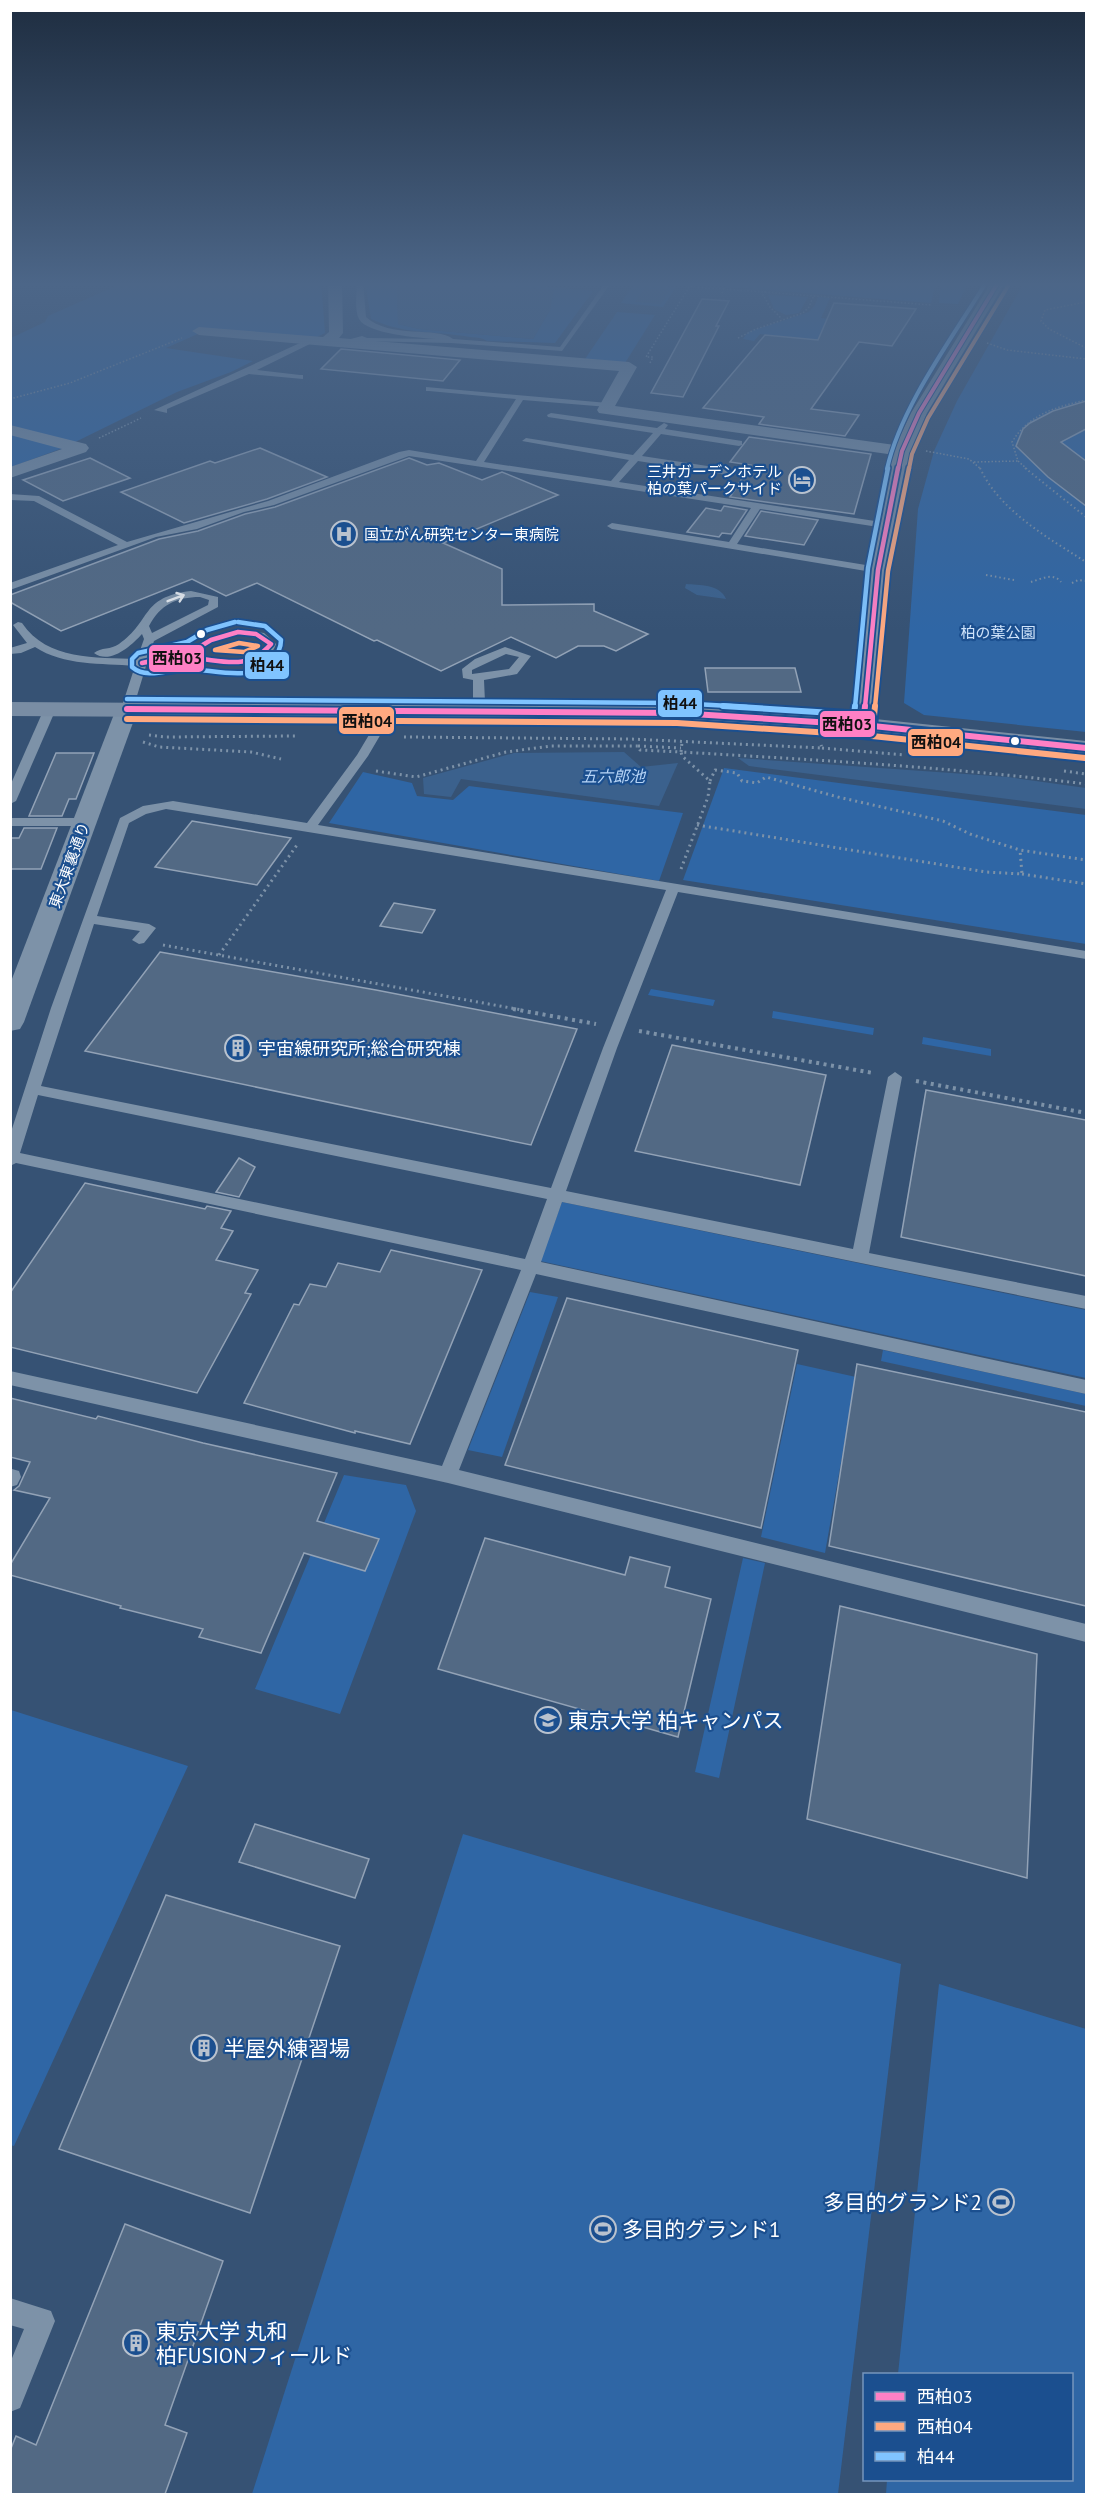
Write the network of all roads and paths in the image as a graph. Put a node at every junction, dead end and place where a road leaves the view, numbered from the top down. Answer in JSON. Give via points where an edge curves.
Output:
{"nodes":[{"id":1,"x":189,"y":398,"type":"edge"},
{"id":2,"x":520,"y":398,"type":"edge"},
{"id":3,"x":531,"y":398,"type":"edge"},
{"id":4,"x":612,"y":398,"type":"edge"},
{"id":5,"x":928,"y":398,"type":"edge"},
{"id":6,"x":1086,"y":400,"type":"edge"},
{"id":7,"x":608,"y":405,"type":"junction"},
{"id":8,"x":161,"y":410,"type":"joint"},
{"id":9,"x":551,"y":415,"type":"dead end"},
{"id":10,"x":664,"y":425,"type":"junction"},
{"id":11,"x":10,"y":430,"type":"edge"},
{"id":12,"x":526,"y":441,"type":"dead end"},
{"id":13,"x":739,"y":443,"type":"dead end"},
{"id":14,"x":80,"y":448,"type":"junction"},
{"id":15,"x":902,"y":452,"type":"junction"},
{"id":16,"x":924,"y":456,"type":"dead end"},
{"id":17,"x":635,"y":458,"type":"junction"},
{"id":18,"x":1018,"y":461,"type":"junction"},
{"id":19,"x":974,"y":462,"type":"junction"},
{"id":20,"x":479,"y":464,"type":"junction"},
{"id":21,"x":727,"y":472,"type":"dead end"},
{"id":22,"x":10,"y":473,"type":"edge"},
{"id":23,"x":613,"y":484,"type":"junction"},
{"id":24,"x":10,"y":497,"type":"edge"},
{"id":25,"x":758,"y":506,"type":"junction"},
{"id":26,"x":1086,"y":517,"type":"edge"},
{"id":27,"x":885,"y":525,"type":"junction"},
{"id":28,"x":612,"y":526,"type":"dead end"},
{"id":29,"x":126,"y":545,"type":"junction"},
{"id":30,"x":731,"y":546,"type":"junction"},
{"id":31,"x":1086,"y":562,"type":"edge"},
{"id":32,"x":878,"y":570,"type":"junction"},
{"id":33,"x":986,"y":575,"type":"dead end"},
{"id":34,"x":1014,"y":580,"type":"dead end"},
{"id":35,"x":1086,"y":581,"type":"edge"},
{"id":36,"x":1031,"y":582,"type":"dead end"},
{"id":37,"x":1061,"y":582,"type":"dead end"},
{"id":38,"x":1072,"y":584,"type":"dead end"},
{"id":39,"x":10,"y":587,"type":"edge"},
{"id":40,"x":14,"y":622,"type":"edge"},
{"id":41,"x":144,"y":626,"type":"junction"},
{"id":42,"x":149,"y":639,"type":"junction"},
{"id":43,"x":36,"y":643,"type":"junction"},
{"id":44,"x":10,"y":651,"type":"edge"},
{"id":45,"x":142,"y":663,"type":"junction"},
{"id":46,"x":478,"y":678,"type":"junction"},
{"id":47,"x":10,"y":709,"type":"edge"},
{"id":48,"x":50,"y":709,"type":"junction"},
{"id":49,"x":127,"y":709,"type":"junction"},
{"id":50,"x":389,"y":710,"type":"junction"},
{"id":51,"x":471,"y":711,"type":"junction"},
{"id":52,"x":863,"y":725,"type":"junction"},
{"id":53,"x":149,"y":735,"type":"dead end"},
{"id":54,"x":375,"y":735,"type":"junction"},
{"id":55,"x":295,"y":736,"type":"dead end"},
{"id":56,"x":139,"y":741,"type":"dead end"},
{"id":57,"x":682,"y":742,"type":"junction"},
{"id":58,"x":821,"y":742,"type":"dead end"},
{"id":59,"x":777,"y":746,"type":"junction"},
{"id":60,"x":1086,"y":748,"type":"edge"},
{"id":61,"x":681,"y":750,"type":"junction"},
{"id":62,"x":778,"y":756,"type":"junction"},
{"id":63,"x":280,"y":759,"type":"dead end"},
{"id":64,"x":906,"y":760,"type":"dead end"},
{"id":65,"x":906,"y":765,"type":"junction"},
{"id":66,"x":354,"y":767,"type":"junction"},
{"id":67,"x":710,"y":781,"type":"junction"},
{"id":68,"x":1086,"y":784,"type":"edge"},
{"id":69,"x":10,"y":801,"type":"edge"},
{"id":70,"x":10,"y":822,"type":"edge"},
{"id":71,"x":85,"y":822,"type":"junction"},
{"id":72,"x":697,"y":825,"type":"junction"},
{"id":73,"x":310,"y":827,"type":"junction"},
{"id":74,"x":1020,"y":849,"type":"junction"},
{"id":75,"x":1086,"y":860,"type":"edge"},
{"id":76,"x":1022,"y":874,"type":"junction"},
{"id":77,"x":1086,"y":884,"type":"edge"},
{"id":78,"x":674,"y":887,"type":"junction"},
{"id":79,"x":90,"y":919,"type":"junction"},
{"id":80,"x":139,"y":940,"type":"joint"},
{"id":81,"x":219,"y":955,"type":"junction"},
{"id":82,"x":1086,"y":955,"type":"edge"},
{"id":83,"x":10,"y":1022,"type":"edge"},
{"id":84,"x":618,"y":1028,"type":"junction"},
{"id":85,"x":895,"y":1077,"type":"junction"},
{"id":86,"x":33,"y":1089,"type":"junction"},
{"id":87,"x":1086,"y":1113,"type":"edge"},
{"id":88,"x":11,"y":1159,"type":"edge"},
{"id":89,"x":555,"y":1195,"type":"junction"},
{"id":90,"x":860,"y":1256,"type":"junction"},
{"id":91,"x":531,"y":1266,"type":"junction"},
{"id":92,"x":1086,"y":1303,"type":"edge"},
{"id":93,"x":10,"y":1378,"type":"edge"},
{"id":94,"x":1086,"y":1387,"type":"edge"},
{"id":95,"x":448,"y":1475,"type":"junction"},
{"id":96,"x":1086,"y":1633,"type":"edge"},
{"id":97,"x":10,"y":2311,"type":"edge"},
{"id":98,"x":10,"y":2398,"type":"edge"}],
"edges":[{"from":1,"to":8,"type":"lane"},
{"from":2,"to":20,"type":"lane"},
{"from":3,"to":7,"type":"lane"},
{"from":4,"to":7,"type":"street"},
{"from":5,"to":15,"type":"street"},
{"from":6,"to":18,"type":"path","via":[[1051,410],[1018,429],[1012,442]]},
{"from":7,"to":10,"type":"street","via":[[605,410]]},
{"from":8,"to":14,"type":"path"},
{"from":9,"to":10,"type":"lane"},
{"from":10,"to":13,"type":"lane"},
{"from":10,"to":15,"type":"street"},
{"from":10,"to":17,"type":"lane"},
{"from":11,"to":14,"type":"street"},
{"from":12,"to":17,"type":"lane"},
{"from":14,"to":22,"type":"street"},
{"from":15,"to":27,"type":"street"},
{"from":16,"to":19,"type":"path","via":[[926,450]]},
{"from":17,"to":21,"type":"lane"},
{"from":17,"to":23,"type":"lane"},
{"from":18,"to":19,"type":"path"},
{"from":18,"to":26,"type":"path"},
{"from":19,"to":31,"type":"path","via":[[1012,508]]},
{"from":20,"to":23,"type":"lane"},
{"from":20,"to":29,"type":"lane","via":[[409,453],[399,455],[271,503]]},
{"from":23,"to":25,"type":"lane"},
{"from":24,"to":29,"type":"lane","via":[[36,498]]},
{"from":25,"to":27,"type":"lane"},
{"from":25,"to":30,"type":"lane"},
{"from":27,"to":32,"type":"street"},
{"from":28,"to":30,"type":"lane"},
{"from":29,"to":39,"type":"lane"},
{"from":30,"to":32,"type":"lane"},
{"from":32,"to":52,"type":"street"},
{"from":33,"to":34,"type":"path"},
{"from":35,"to":38,"type":"path"},
{"from":36,"to":37,"type":"path","via":[[1050,576]]},
{"from":40,"to":41,"type":"lane","via":[[68,650],[101,654],[126,647]]},
{"from":40,"to":43,"type":"lane"},
{"from":41,"to":42,"type":"lane"},
{"from":41,"to":42,"type":"lane","one_way":true,"via":[[154,609],[188,594],[204,594],[214,599],[213,607],[205,613]]},
{"from":42,"to":45,"type":"lane"},
{"from":43,"to":44,"type":"lane"},
{"from":43,"to":45,"type":"lane","via":[[57,656]]},
{"from":45,"to":45,"type":"lane","via":[[191,652],[211,640],[238,632],[260,635],[271,644],[265,653],[245,662],[189,658]]},
{"from":45,"to":49,"type":"lane"},
{"from":46,"to":46,"type":"lane","via":[[513,672],[526,656],[505,650],[479,661],[467,669],[467,676]]},
{"from":46,"to":51,"type":"lane","via":[[478,702]]},
{"from":47,"to":48,"type":"street"},
{"from":48,"to":49,"type":"street"},
{"from":48,"to":69,"type":"lane"},
{"from":49,"to":50,"type":"street"},
{"from":49,"to":71,"type":"street","name":"東大東裏通り"},
{"from":50,"to":51,"type":"street"},
{"from":50,"to":54,"type":"lane"},
{"from":51,"to":52,"type":"street","via":[[677,713]]},
{"from":52,"to":60,"type":"street"},
{"from":53,"to":55,"type":"path"},
{"from":54,"to":57,"type":"path"},
{"from":54,"to":66,"type":"lane"},
{"from":56,"to":63,"type":"path","via":[[159,747],[251,752]]},
{"from":57,"to":59,"type":"path"},
{"from":57,"to":61,"type":"path"},
{"from":58,"to":59,"type":"path","via":[[822,748]]},
{"from":59,"to":62,"type":"path"},
{"from":61,"to":62,"type":"path"},
{"from":61,"to":66,"type":"path","via":[[551,746],[506,752],[416,777]]},
{"from":61,"to":67,"type":"path","via":[[682,756]]},
{"from":62,"to":65,"type":"path"},
{"from":64,"to":65,"type":"path"},
{"from":65,"to":68,"type":"path"},
{"from":66,"to":73,"type":"lane"},
{"from":67,"to":72,"type":"path"},
{"from":67,"to":74,"type":"path","via":[[715,770],[737,773],[742,781],[757,783],[766,777],[943,821]]},
{"from":70,"to":71,"type":"lane"},
{"from":71,"to":83,"type":"street","name":"東大東裏通り"},
{"from":72,"to":76,"type":"path","via":[[986,872]]},
{"from":72,"to":78,"type":"path"},
{"from":73,"to":78,"type":"lane"},
{"from":73,"to":79,"type":"lane","via":[[173,805],[136,812],[124,820]]},
{"from":73,"to":81,"type":"path"},
{"from":74,"to":75,"type":"path"},
{"from":74,"to":76,"type":"path"},
{"from":76,"to":77,"type":"path"},
{"from":78,"to":82,"type":"lane"},
{"from":78,"to":84,"type":"lane"},
{"from":79,"to":80,"type":"lane","via":[[149,928]]},
{"from":79,"to":86,"type":"lane"},
{"from":80,"to":81,"type":"path"},
{"from":81,"to":84,"type":"path"},
{"from":84,"to":85,"type":"path"},
{"from":84,"to":89,"type":"lane"},
{"from":85,"to":87,"type":"path"},
{"from":85,"to":90,"type":"lane"},
{"from":86,"to":88,"type":"lane"},
{"from":86,"to":89,"type":"lane"},
{"from":88,"to":91,"type":"lane"},
{"from":89,"to":90,"type":"lane"},
{"from":89,"to":91,"type":"lane"},
{"from":90,"to":92,"type":"lane"},
{"from":91,"to":94,"type":"lane"},
{"from":91,"to":95,"type":"lane"},
{"from":93,"to":95,"type":"lane"},
{"from":95,"to":96,"type":"lane"},
{"from":97,"to":98,"type":"lane","via":[[41,2321]]}]}
